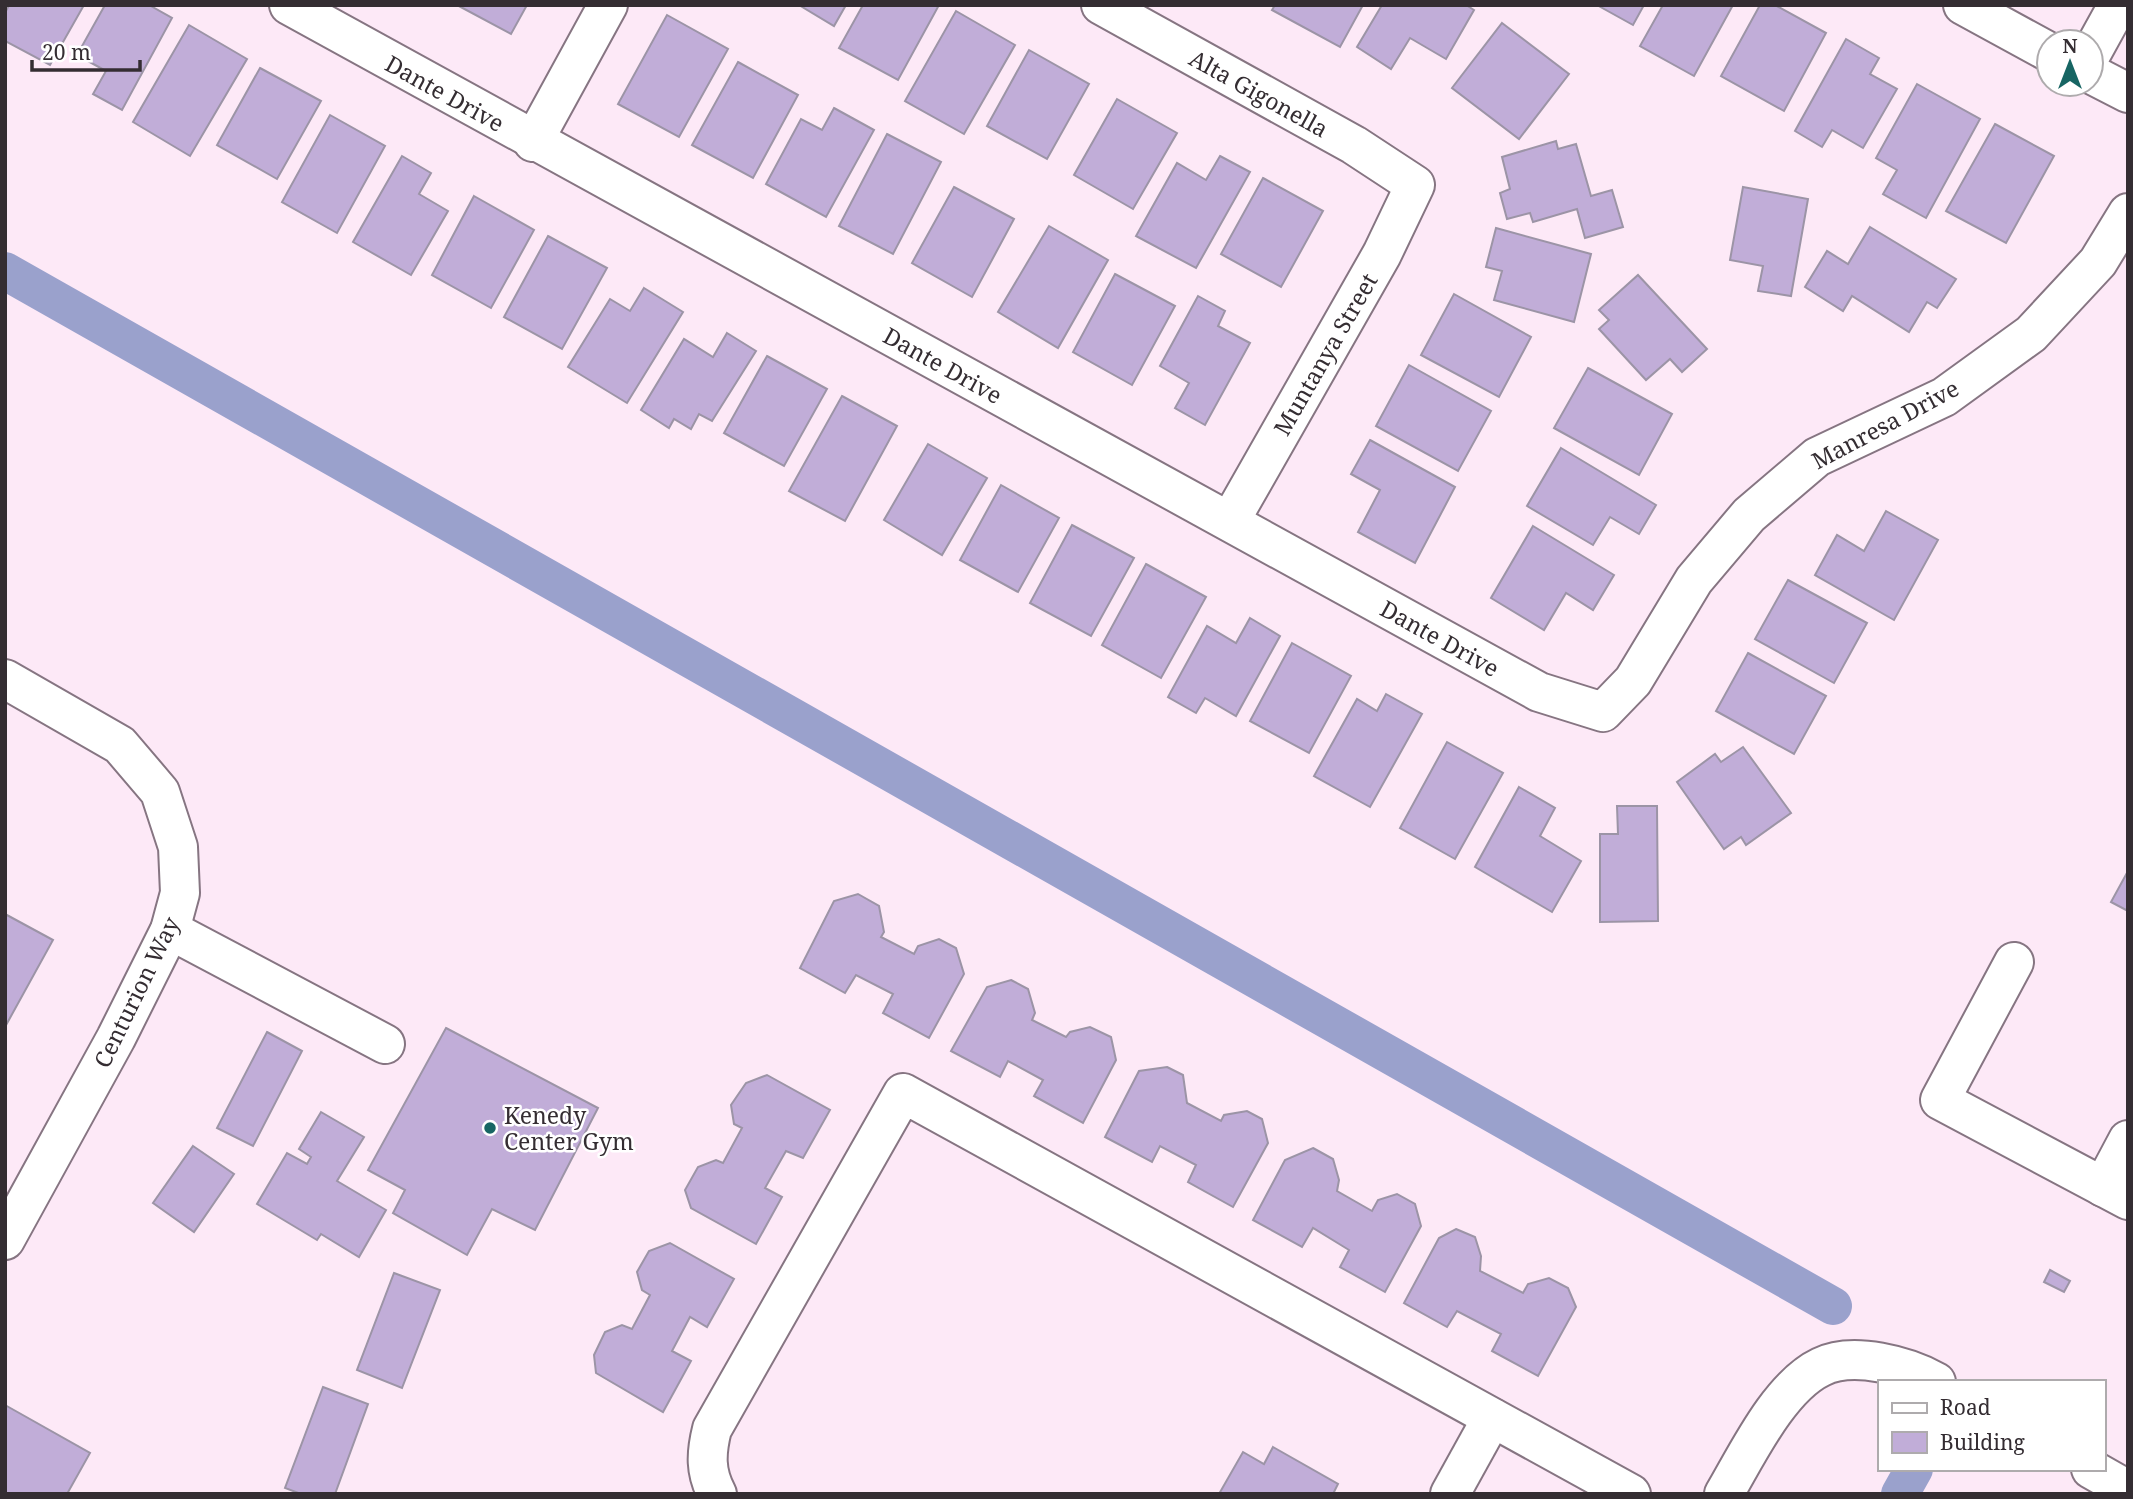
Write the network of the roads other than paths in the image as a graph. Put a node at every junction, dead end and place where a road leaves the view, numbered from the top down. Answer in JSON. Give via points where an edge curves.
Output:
{"nodes":[{"id":1,"x":289,"y":5,"type":"edge"},
{"id":2,"x":608,"y":5,"type":"edge"},
{"id":3,"x":1101,"y":5,"type":"edge"},
{"id":4,"x":1963,"y":5,"type":"edge"},
{"id":5,"x":2118,"y":5,"type":"edge"},
{"id":6,"x":2105,"y":29,"type":"edge"},
{"id":7,"x":2035,"y":44,"type":"edge"},
{"id":8,"x":2105,"y":81,"type":"edge"},
{"id":9,"x":2128,"y":93,"type":"edge"},
{"id":10,"x":533,"y":142,"type":"junction"},
{"id":11,"x":1415,"y":185,"type":"joint"},
{"id":12,"x":2128,"y":213,"type":"edge"},
{"id":13,"x":1230,"y":521,"type":"junction"},
{"id":14,"x":5,"y":679,"type":"edge"},
{"id":15,"x":1603,"y":712,"type":"joint"},
{"id":16,"x":170,"y":930,"type":"junction"},
{"id":17,"x":2014,"y":962,"type":"dead end"},
{"id":18,"x":385,"y":1044,"type":"dead end"},
{"id":19,"x":2128,"y":1140,"type":"edge"},
{"id":20,"x":2115,"y":1194,"type":"edge"},
{"id":21,"x":5,"y":1240,"type":"edge"},
{"id":22,"x":1932,"y":1380,"type":"edge"},
{"id":23,"x":1492,"y":1418,"type":"junction"},
{"id":24,"x":2095,"y":1471,"type":"edge"},
{"id":25,"x":2128,"y":1490,"type":"edge"},
{"id":26,"x":717,"y":1494,"type":"edge"},
{"id":27,"x":1450,"y":1494,"type":"edge"},
{"id":28,"x":1631,"y":1494,"type":"edge"},
{"id":29,"x":1724,"y":1494,"type":"edge"}],
"edges":[{"from":1,"to":10,"type":"street","name":"Dante Drive"},
{"from":2,"to":10,"type":"street"},
{"from":3,"to":11,"type":"street","name":"Alta Gigonella","via":[[1354,145]]},
{"from":4,"to":7,"type":"street"},
{"from":5,"to":6,"type":"street"},
{"from":8,"to":9,"type":"street"},
{"from":10,"to":13,"type":"street","name":"Dante Drive"},
{"from":11,"to":13,"type":"street","name":"Muntanya Street","via":[[1382,254]]},
{"from":12,"to":15,"type":"street","name":"Manresa Drive","via":[[2098,262],[2031,334],[1944,397],[1816,457],[1749,515],[1694,580],[1633,681]]},
{"from":13,"to":15,"type":"street","name":"Dante Drive","via":[[1539,692]]},
{"from":14,"to":16,"type":"street","name":"Centurion Way","via":[[120,746],[160,792],[178,847],[180,893]]},
{"from":16,"to":18,"type":"street"},
{"from":16,"to":21,"type":"street","name":"Centurion Way"},
{"from":17,"to":20,"type":"street","via":[[1940,1100]]},
{"from":19,"to":20,"type":"street"},
{"from":22,"to":29,"type":"street","via":[[1888,1364],[1859,1361],[1822,1366],[1770,1415]]},
{"from":23,"to":26,"type":"street","via":[[902,1093],[712,1429],[706,1454]]},
{"from":23,"to":27,"type":"street"},
{"from":23,"to":28,"type":"street"},
{"from":24,"to":25,"type":"street"}]}
